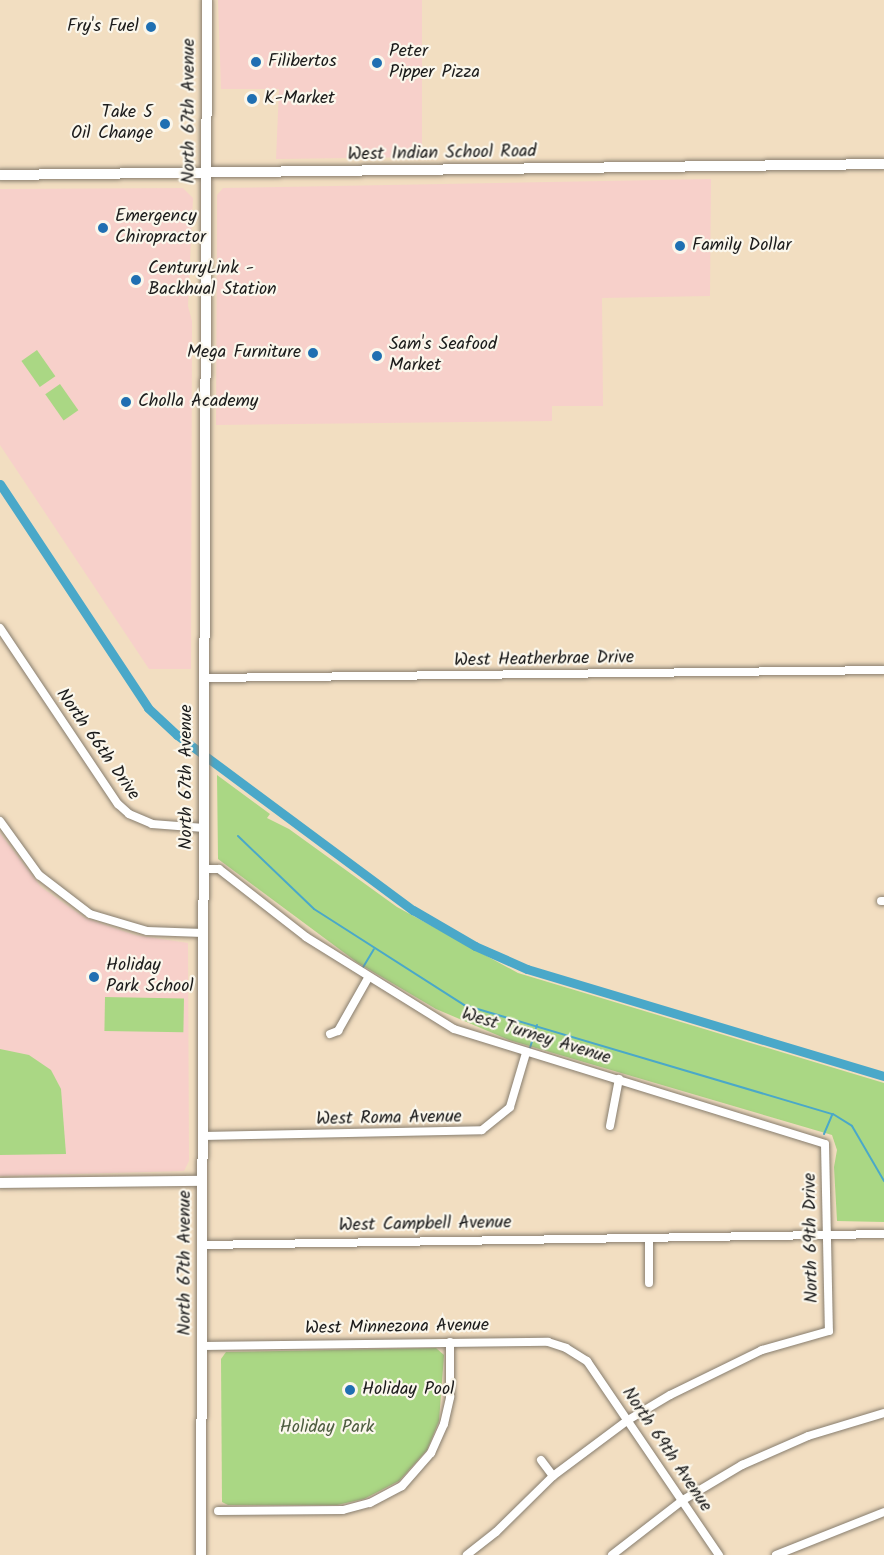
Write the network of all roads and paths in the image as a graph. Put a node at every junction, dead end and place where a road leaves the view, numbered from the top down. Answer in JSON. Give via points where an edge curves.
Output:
{"nodes":[{"id":1,"x":207,"y":0,"type":"edge"},
{"id":2,"x":884,"y":164,"type":"edge"},
{"id":3,"x":206,"y":173,"type":"junction"},
{"id":4,"x":0,"y":175,"type":"edge"},
{"id":5,"x":0,"y":628,"type":"edge"},
{"id":6,"x":884,"y":670,"type":"edge"},
{"id":7,"x":204,"y":678,"type":"junction"},
{"id":8,"x":0,"y":821,"type":"edge"},
{"id":9,"x":204,"y":828,"type":"junction"},
{"id":10,"x":204,"y":869,"type":"junction"},
{"id":11,"x":203,"y":933,"type":"junction"},
{"id":12,"x":368,"y":978,"type":"junction"},
{"id":13,"x":330,"y":1034,"type":"dead end"},
{"id":14,"x":526,"y":1053,"type":"junction"},
{"id":15,"x":619,"y":1078,"type":"junction"},
{"id":16,"x":610,"y":1126,"type":"dead end"},
{"id":17,"x":203,"y":1136,"type":"junction"},
{"id":18,"x":825,"y":1144,"type":"joint"},
{"id":19,"x":202,"y":1181,"type":"junction"},
{"id":20,"x":0,"y":1183,"type":"edge"},
{"id":21,"x":884,"y":1233,"type":"edge"},
{"id":22,"x":827,"y":1234,"type":"junction"},
{"id":23,"x":649,"y":1238,"type":"junction"},
{"id":24,"x":202,"y":1245,"type":"junction"},
{"id":25,"x":649,"y":1283,"type":"dead end"},
{"id":26,"x":450,"y":1342,"type":"junction"},
{"id":27,"x":202,"y":1346,"type":"junction"},
{"id":28,"x":587,"y":1361,"type":"joint"},
{"id":29,"x":884,"y":1413,"type":"edge"},
{"id":30,"x":628,"y":1420,"type":"junction"},
{"id":31,"x":541,"y":1460,"type":"dead end"},
{"id":32,"x":553,"y":1476,"type":"junction"},
{"id":33,"x":682,"y":1500,"type":"junction"},
{"id":34,"x":218,"y":1511,"type":"dead end"},
{"id":35,"x":884,"y":1512,"type":"edge"},
{"id":36,"x":201,"y":1555,"type":"edge"},
{"id":37,"x":466,"y":1555,"type":"edge"},
{"id":38,"x":612,"y":1555,"type":"edge"},
{"id":39,"x":719,"y":1555,"type":"edge"},
{"id":40,"x":776,"y":1555,"type":"edge"}],
"edges":[{"from":1,"to":3,"type":"main road","name":"North 67th Avenue"},
{"from":2,"to":3,"type":"main road","name":"West Indian School Road"},
{"from":3,"to":4,"type":"main road","name":"West Indian School Road"},
{"from":3,"to":7,"type":"main road","name":"North 67th Avenue"},
{"from":5,"to":9,"type":"street","name":"North 66th Drive","via":[[117,804],[152,824]]},
{"from":6,"to":7,"type":"street","name":"West Heatherbrae Drive"},
{"from":7,"to":9,"type":"main road","name":"North 67th Avenue"},
{"from":8,"to":11,"type":"street","via":[[45,882],[90,914],[147,931]]},
{"from":9,"to":10,"type":"main road","name":"North 67th Avenue"},
{"from":10,"to":11,"type":"main road","name":"North 67th Avenue"},
{"from":10,"to":12,"type":"street","name":"West Turney Avenue","via":[[219,869]]},
{"from":11,"to":17,"type":"main road","name":"North 67th Avenue"},
{"from":12,"to":13,"type":"street","via":[[338,1031]]},
{"from":12,"to":14,"type":"street","name":"West Turney Avenue","via":[[454,1029]]},
{"from":14,"to":15,"type":"street","name":"West Turney Avenue"},
{"from":14,"to":17,"type":"street","name":"West Roma Avenue","via":[[510,1107],[482,1130]]},
{"from":15,"to":16,"type":"street"},
{"from":15,"to":18,"type":"street","name":"West Turney Avenue"},
{"from":17,"to":19,"type":"main road","name":"North 67th Avenue"},
{"from":18,"to":22,"type":"street","name":"North 69th Drive"},
{"from":19,"to":20,"type":"main road"},
{"from":19,"to":24,"type":"main road","name":"North 67th Avenue"},
{"from":21,"to":22,"type":"street","name":"West Campbell Avenue"},
{"from":22,"to":23,"type":"street","name":"West Campbell Avenue"},
{"from":22,"to":30,"type":"street","name":"North 69th Drive","via":[[829,1331],[762,1350]]},
{"from":23,"to":24,"type":"street","name":"West Campbell Avenue"},
{"from":23,"to":25,"type":"street"},
{"from":24,"to":27,"type":"main road","name":"North 67th Avenue"},
{"from":26,"to":27,"type":"street","name":"West Minnezona Avenue"},
{"from":26,"to":28,"type":"street","name":"West Minnezona Avenue","via":[[548,1342]]},
{"from":26,"to":34,"type":"street","via":[[448,1410],[442,1432],[426,1460],[402,1486],[380,1499],[332,1511]]},
{"from":27,"to":36,"type":"main road","name":"North 67th Avenue"},
{"from":28,"to":30,"type":"street","name":"North 69th Avenue"},
{"from":29,"to":33,"type":"street","via":[[789,1444]]},
{"from":30,"to":32,"type":"street"},
{"from":30,"to":33,"type":"street","name":"North 69th Avenue"},
{"from":31,"to":32,"type":"street"},
{"from":32,"to":37,"type":"street","via":[[496,1532]]},
{"from":33,"to":38,"type":"street"},
{"from":33,"to":39,"type":"street","name":"North 69th Avenue"},
{"from":35,"to":40,"type":"street"}]}
